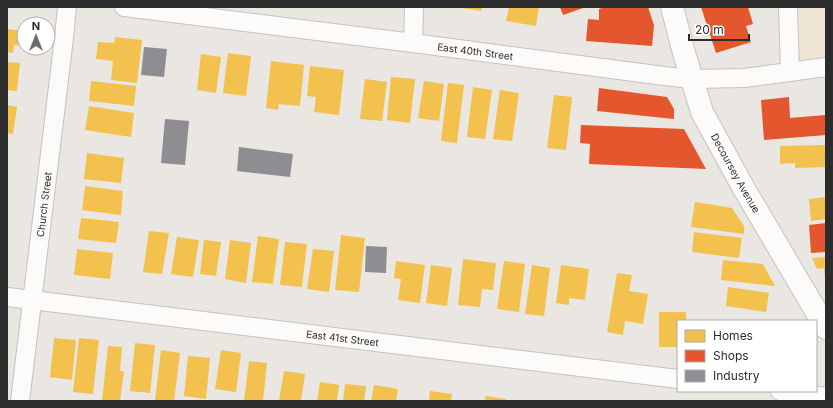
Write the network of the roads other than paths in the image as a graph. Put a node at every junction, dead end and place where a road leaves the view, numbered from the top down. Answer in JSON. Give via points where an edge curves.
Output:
{"nodes":[{"id":1,"x":67,"y":7,"type":"edge"},
{"id":2,"x":124,"y":7,"type":"edge"},
{"id":3,"x":414,"y":7,"type":"edge"},
{"id":4,"x":672,"y":7,"type":"edge"},
{"id":5,"x":788,"y":7,"type":"edge"},
{"id":6,"x":414,"y":42,"type":"junction"},
{"id":7,"x":826,"y":67,"type":"edge"},
{"id":8,"x":790,"y":72,"type":"junction"},
{"id":9,"x":692,"y":79,"type":"junction"},
{"id":10,"x":7,"y":297,"type":"edge"},
{"id":11,"x":32,"y":300,"type":"junction"},
{"id":12,"x":822,"y":315,"type":"edge"},
{"id":13,"x":677,"y":379,"type":"edge"},
{"id":14,"x":789,"y":392,"type":"edge"},
{"id":15,"x":826,"y":396,"type":"edge"},
{"id":16,"x":20,"y":401,"type":"edge"}],
"edges":[{"from":1,"to":11,"type":"street","name":"Church Street"},
{"from":2,"to":6,"type":"street","name":"East 40th Street"},
{"from":3,"to":6,"type":"street"},
{"from":4,"to":9,"type":"main road","name":"Decoursey Avenue"},
{"from":5,"to":8,"type":"street"},
{"from":6,"to":9,"type":"street","name":"East 40th Street"},
{"from":7,"to":8,"type":"street","name":"East 40th Street"},
{"from":8,"to":9,"type":"street","name":"East 40th Street","via":[[744,78]]},
{"from":9,"to":12,"type":"main road","name":"Decoursey Avenue","via":[[702,112],[743,187]]},
{"from":10,"to":11,"type":"street","name":"East 41st Street"},
{"from":11,"to":13,"type":"street","name":"East 41st Street"},
{"from":11,"to":16,"type":"street","name":"Church Street"},
{"from":14,"to":15,"type":"street"}]}
